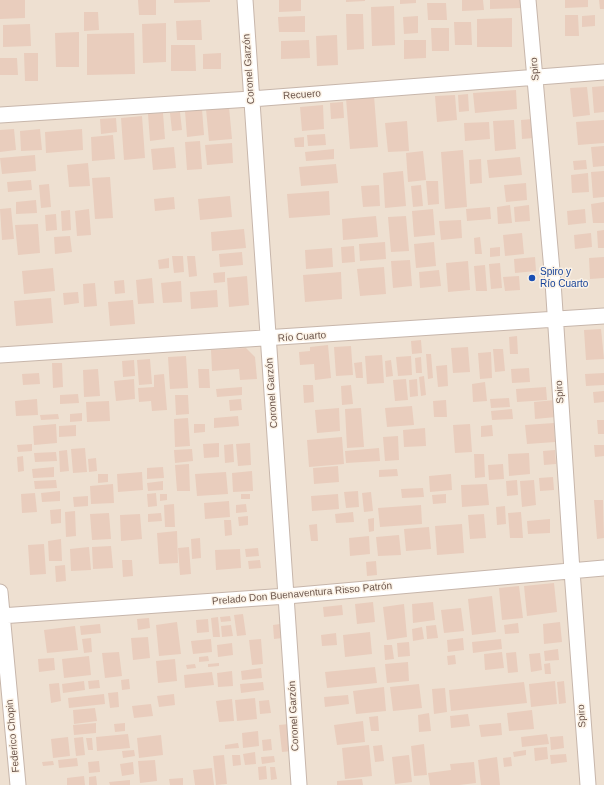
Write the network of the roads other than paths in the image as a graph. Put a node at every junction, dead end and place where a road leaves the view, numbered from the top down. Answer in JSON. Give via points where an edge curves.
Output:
{"nodes":[{"id":1,"x":245,"y":0,"type":"edge"},
{"id":2,"x":528,"y":0,"type":"edge"},
{"id":3,"x":604,"y":72,"type":"edge"},
{"id":4,"x":535,"y":77,"type":"junction"},
{"id":5,"x":251,"y":99,"type":"junction"},
{"id":6,"x":0,"y":115,"type":"edge"},
{"id":7,"x":604,"y":316,"type":"edge"},
{"id":8,"x":555,"y":319,"type":"junction"},
{"id":9,"x":267,"y":339,"type":"junction"},
{"id":10,"x":0,"y":355,"type":"edge"},
{"id":11,"x":604,"y":568,"type":"edge"},
{"id":12,"x":572,"y":571,"type":"junction"},
{"id":13,"x":0,"y":592,"type":"edge"},
{"id":14,"x":287,"y":596,"type":"junction"},
{"id":15,"x":1,"y":616,"type":"edge"},
{"id":16,"x":18,"y":785,"type":"edge"},
{"id":17,"x":299,"y":785,"type":"edge"},
{"id":18,"x":588,"y":785,"type":"edge"}],
"edges":[{"from":1,"to":5,"type":"street","name":"Coronel Garzón"},
{"from":2,"to":4,"type":"street","name":"Spiro"},
{"from":3,"to":4,"type":"street","name":"Recuero"},
{"from":4,"to":5,"type":"street","name":"Recuero"},
{"from":4,"to":8,"type":"street","name":"Spiro"},
{"from":5,"to":6,"type":"street","name":"Recuero"},
{"from":5,"to":9,"type":"street","name":"Coronel Garzón"},
{"from":7,"to":8,"type":"street","name":"Río Cuarto"},
{"from":8,"to":9,"type":"street","name":"Río Cuarto"},
{"from":8,"to":12,"type":"street","name":"Spiro"},
{"from":9,"to":10,"type":"street","name":"Río Cuarto"},
{"from":9,"to":14,"type":"street","name":"Coronel Garzón"},
{"from":11,"to":12,"type":"street","name":"Prelado Don Buenaventura Risso Patrón"},
{"from":12,"to":14,"type":"street","name":"Prelado Don Buenaventura Risso Patrón"},
{"from":12,"to":18,"type":"street","name":"Spiro"},
{"from":13,"to":15,"type":"street","name":"Federico Chopin"},
{"from":14,"to":15,"type":"street","name":"Prelado Don Buenaventura Risso Patrón"},
{"from":14,"to":17,"type":"street","name":"Coronel Garzón"},
{"from":15,"to":16,"type":"street","name":"Federico Chopin"}]}
